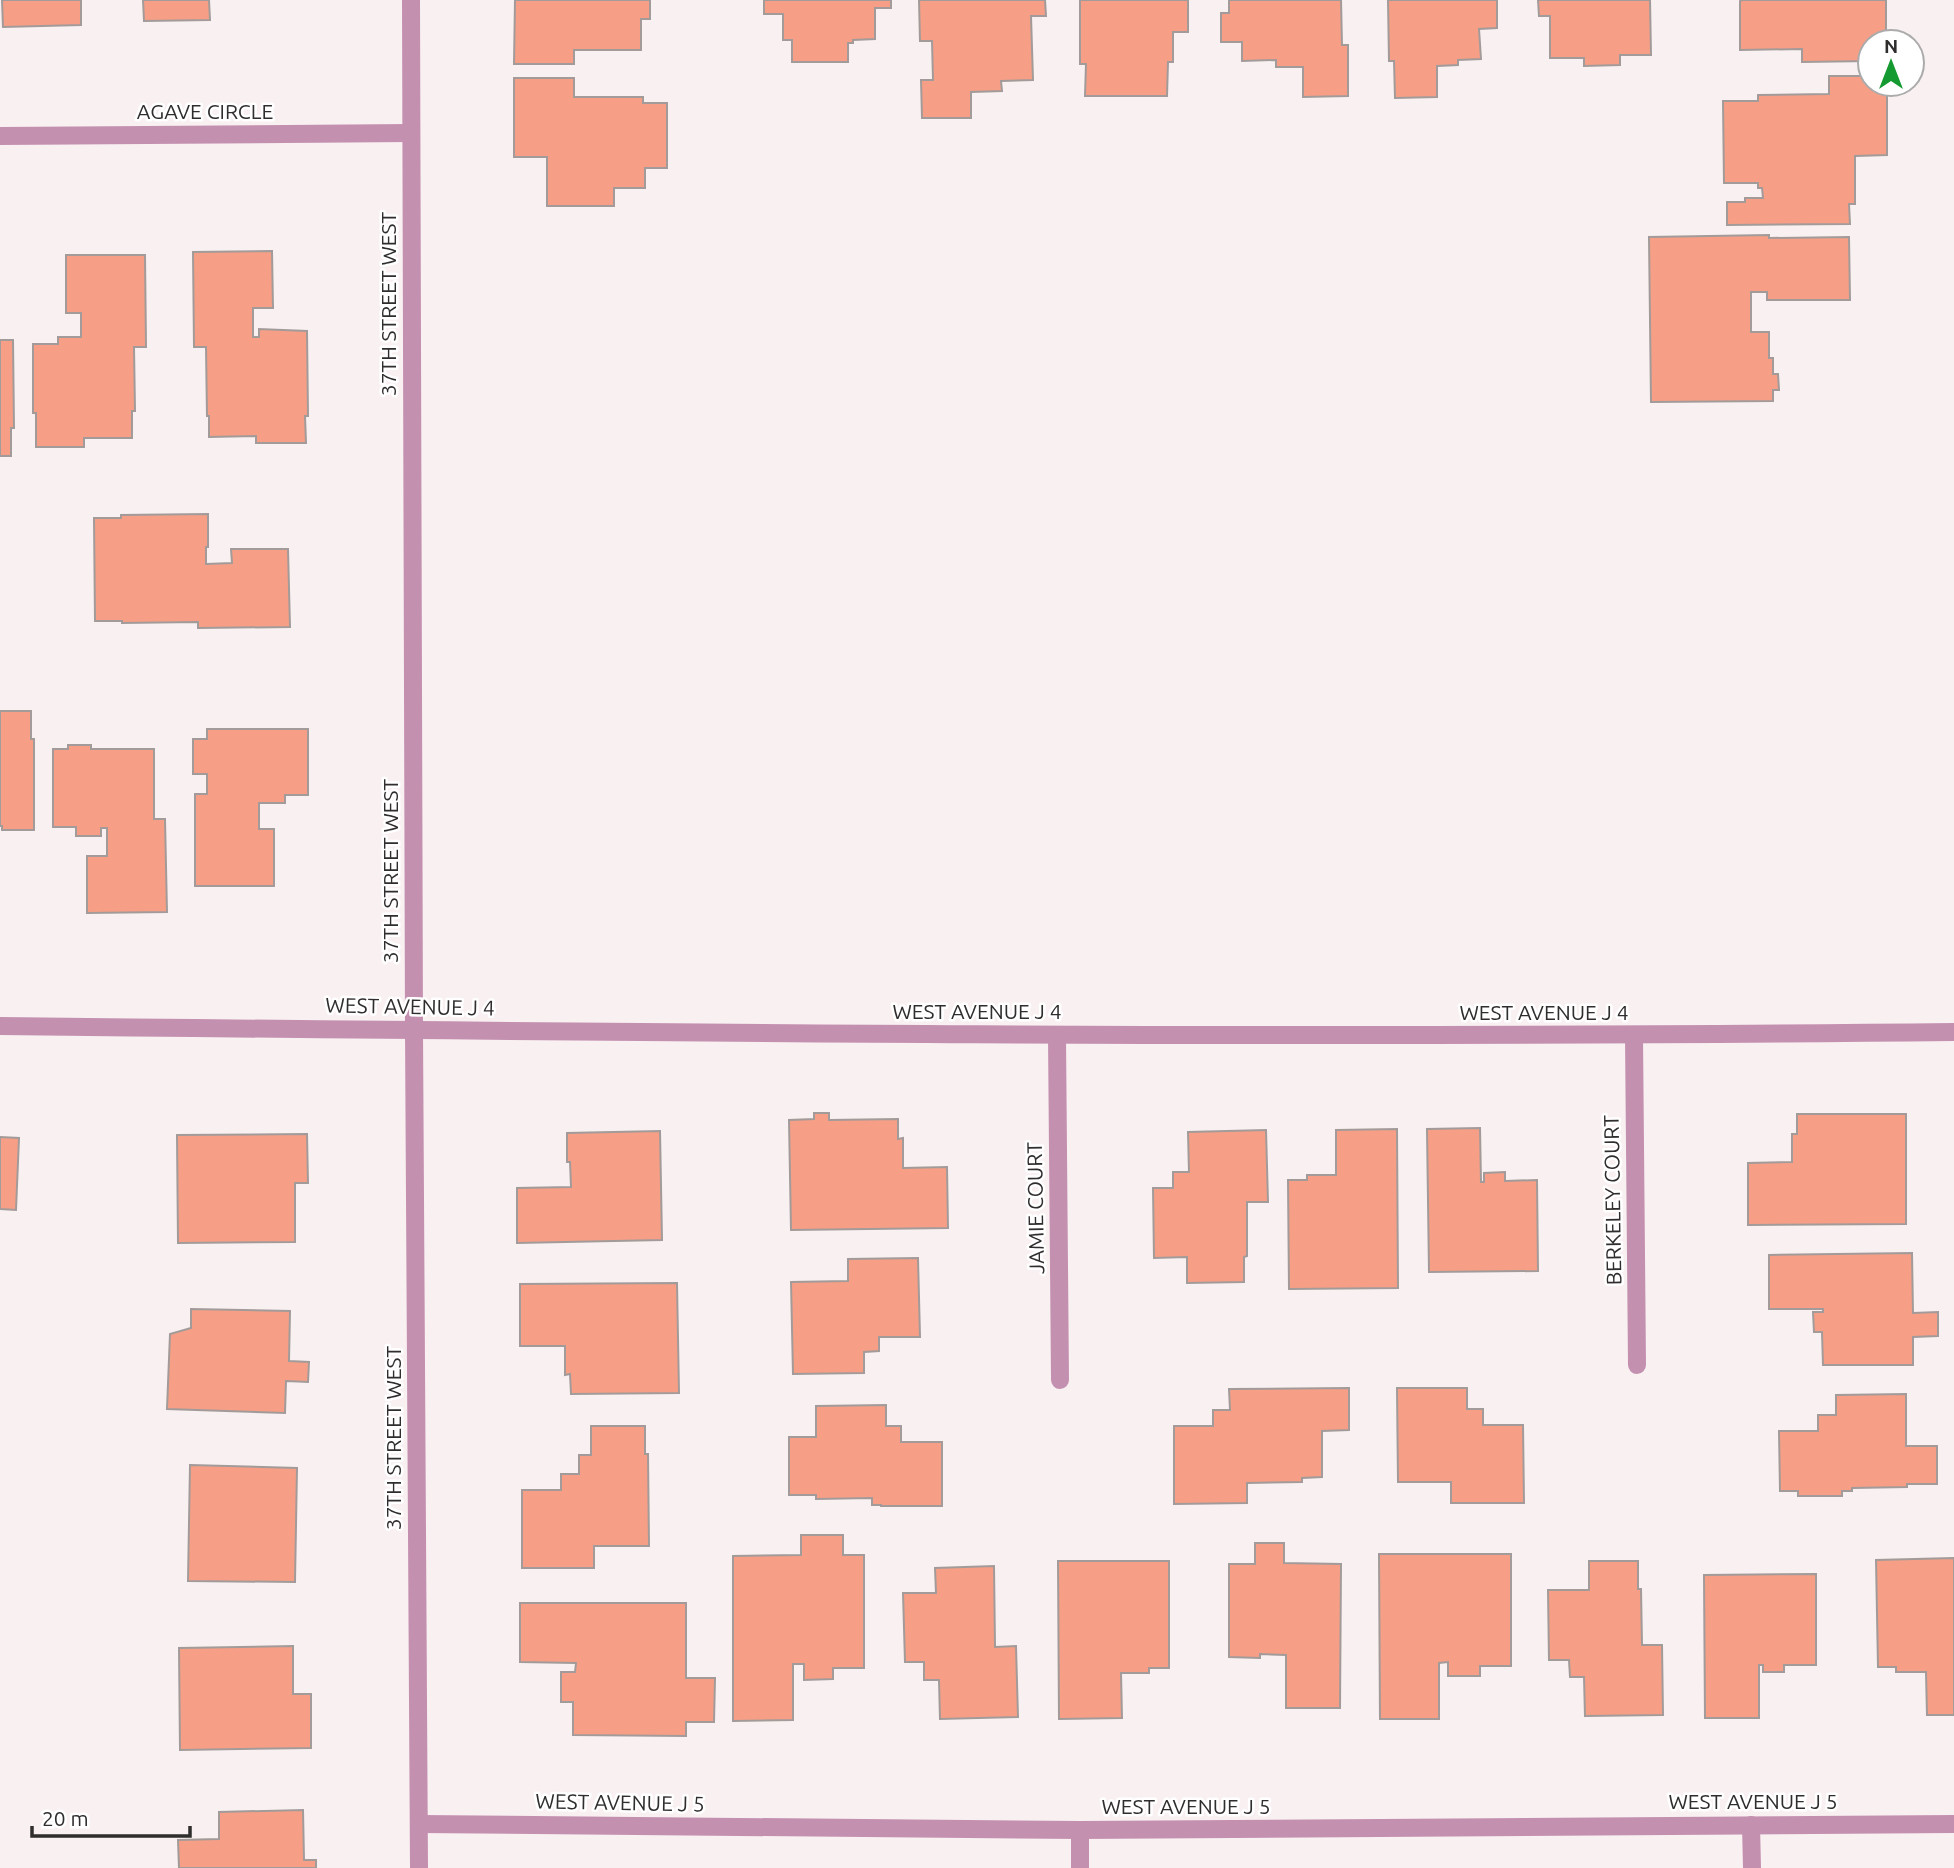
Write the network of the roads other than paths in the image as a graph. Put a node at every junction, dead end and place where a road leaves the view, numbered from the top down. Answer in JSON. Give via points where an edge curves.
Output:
{"nodes":[{"id":1,"x":411,"y":0,"type":"edge"},
{"id":2,"x":411,"y":133,"type":"junction"},
{"id":3,"x":0,"y":136,"type":"edge"},
{"id":4,"x":0,"y":1026,"type":"edge"},
{"id":5,"x":414,"y":1030,"type":"junction"},
{"id":6,"x":1954,"y":1032,"type":"edge"},
{"id":7,"x":1056,"y":1035,"type":"junction"},
{"id":8,"x":1634,"y":1035,"type":"junction"},
{"id":9,"x":1637,"y":1365,"type":"dead end"},
{"id":10,"x":1060,"y":1380,"type":"dead end"},
{"id":11,"x":419,"y":1824,"type":"junction"},
{"id":12,"x":1954,"y":1824,"type":"edge"},
{"id":13,"x":1751,"y":1825,"type":"junction"},
{"id":14,"x":1080,"y":1830,"type":"junction"},
{"id":15,"x":419,"y":1868,"type":"edge"},
{"id":16,"x":1080,"y":1868,"type":"edge"},
{"id":17,"x":1752,"y":1868,"type":"edge"}],
"edges":[{"from":1,"to":2,"type":"street","name":"37TH STREET WEST"},
{"from":2,"to":3,"type":"street","name":"AGAVE CIRCLE"},
{"from":2,"to":5,"type":"street","name":"37TH STREET WEST"},
{"from":4,"to":5,"type":"street","name":"WEST AVENUE J 4"},
{"from":5,"to":7,"type":"street","name":"WEST AVENUE J 4"},
{"from":5,"to":11,"type":"street","name":"37TH STREET WEST"},
{"from":6,"to":8,"type":"street","name":"WEST AVENUE J 4"},
{"from":7,"to":8,"type":"street","name":"WEST AVENUE J 4"},
{"from":7,"to":10,"type":"street","name":"JAMIE COURT"},
{"from":8,"to":9,"type":"street","name":"BERKELEY COURT"},
{"from":11,"to":14,"type":"street","name":"WEST AVENUE J 5"},
{"from":11,"to":15,"type":"street","name":"37TH STREET WEST"},
{"from":12,"to":13,"type":"street","name":"WEST AVENUE J 5"},
{"from":13,"to":14,"type":"street","name":"WEST AVENUE J 5"},
{"from":13,"to":17,"type":"street"},
{"from":14,"to":16,"type":"street"}]}
